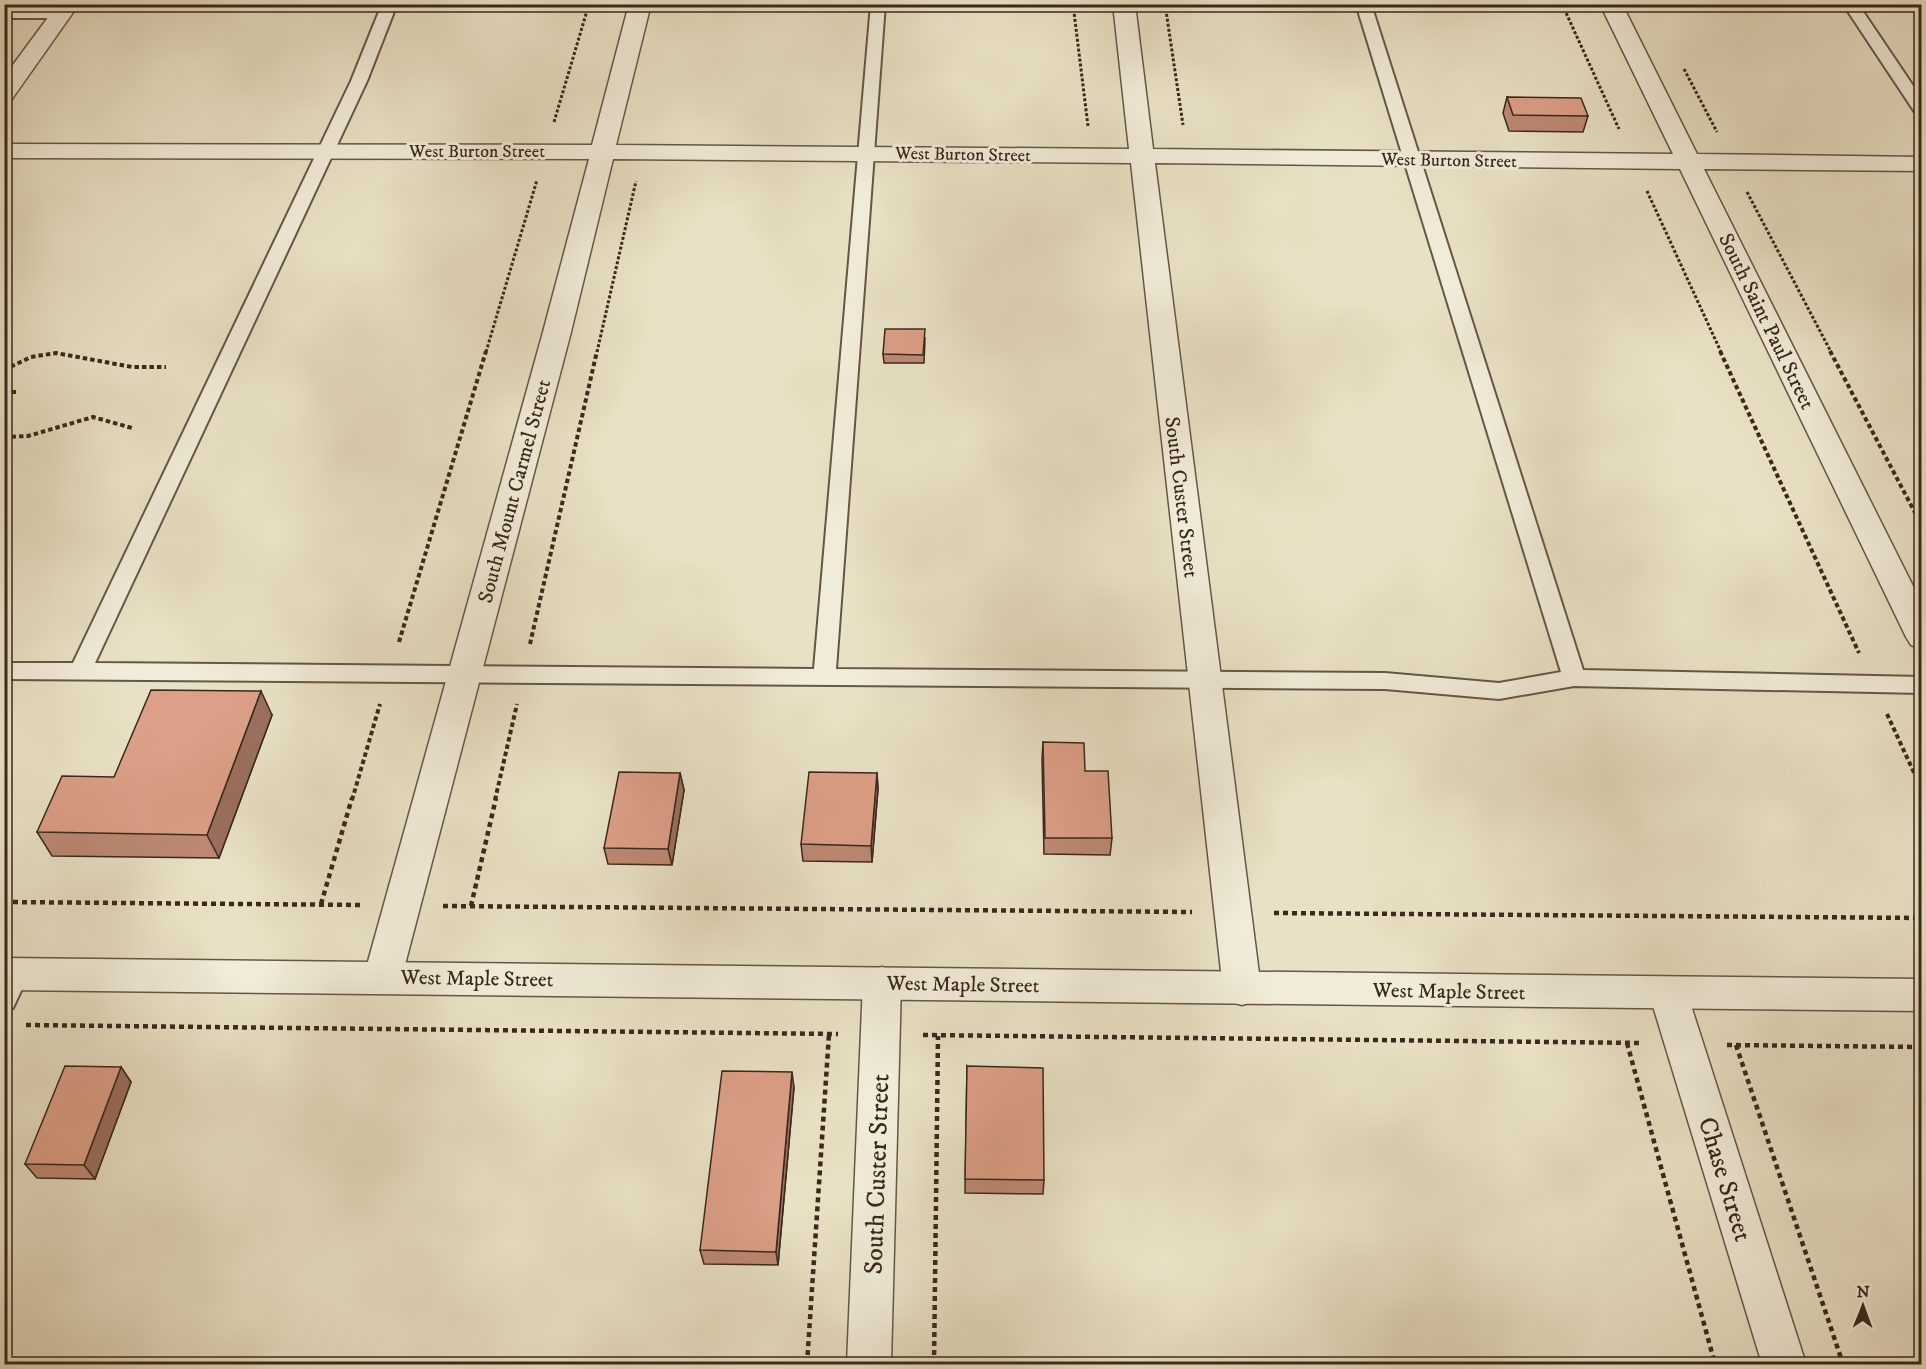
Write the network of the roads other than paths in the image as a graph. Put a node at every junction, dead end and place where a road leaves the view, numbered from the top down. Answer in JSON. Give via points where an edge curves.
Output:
{"nodes":[{"id":1,"x":390,"y":4,"type":"edge"},
{"id":2,"x":640,"y":4,"type":"edge"},
{"id":3,"x":878,"y":4,"type":"edge"},
{"id":4,"x":1124,"y":4,"type":"edge"},
{"id":5,"x":1363,"y":4,"type":"edge"},
{"id":6,"x":1611,"y":4,"type":"edge"},
{"id":7,"x":1850,"y":4,"type":"edge"},
{"id":8,"x":66,"y":9,"type":"edge"},
{"id":9,"x":4,"y":14,"type":"edge"},
{"id":10,"x":4,"y":94,"type":"edge"},
{"id":11,"x":1922,"y":111,"type":"edge"},
{"id":12,"x":4,"y":151,"type":"edge"},
{"id":13,"x":326,"y":151,"type":"junction"},
{"id":14,"x":603,"y":152,"type":"junction"},
{"id":15,"x":867,"y":153,"type":"junction"},
{"id":16,"x":1143,"y":156,"type":"junction"},
{"id":17,"x":1410,"y":159,"type":"junction"},
{"id":18,"x":1689,"y":162,"type":"junction"},
{"id":19,"x":1922,"y":164,"type":"edge"},
{"id":20,"x":1922,"y":638,"type":"edge"},
{"id":21,"x":4,"y":671,"type":"edge"},
{"id":22,"x":80,"y":671,"type":"junction"},
{"id":23,"x":464,"y":676,"type":"junction"},
{"id":24,"x":824,"y":677,"type":"junction"},
{"id":25,"x":1574,"y":678,"type":"junction"},
{"id":26,"x":1205,"y":681,"type":"junction"},
{"id":27,"x":1922,"y":685,"type":"edge"},
{"id":28,"x":383,"y":976,"type":"junction"},
{"id":29,"x":8,"y":982,"type":"edge"},
{"id":30,"x":882,"y":983,"type":"junction"},
{"id":31,"x":1242,"y":988,"type":"junction"},
{"id":32,"x":1668,"y":993,"type":"junction"},
{"id":33,"x":1922,"y":995,"type":"edge"},
{"id":34,"x":869,"y":1365,"type":"edge"},
{"id":35,"x":1784,"y":1365,"type":"edge"}],
"edges":[{"from":1,"to":13,"type":"lane"},
{"from":2,"to":14,"type":"street","name":"South Mount Carmel Street"},
{"from":3,"to":15,"type":"lane"},
{"from":4,"to":16,"type":"street","name":"South Custer Street"},
{"from":5,"to":17,"type":"lane"},
{"from":6,"to":18,"type":"street","name":"South Saint Paul Street"},
{"from":7,"to":11,"type":"lane"},
{"from":8,"to":9,"type":"lane"},
{"from":8,"to":10,"type":"street"},
{"from":12,"to":13,"type":"street","name":"West Burton Street"},
{"from":13,"to":14,"type":"street","name":"West Burton Street"},
{"from":13,"to":22,"type":"lane"},
{"from":14,"to":15,"type":"street","name":"West Burton Street"},
{"from":14,"to":23,"type":"street","name":"South Mount Carmel Street"},
{"from":15,"to":16,"type":"street","name":"West Burton Street"},
{"from":15,"to":24,"type":"lane"},
{"from":16,"to":17,"type":"street","name":"West Burton Street"},
{"from":16,"to":26,"type":"street","name":"South Custer Street"},
{"from":17,"to":18,"type":"street","name":"West Burton Street"},
{"from":17,"to":25,"type":"lane"},
{"from":18,"to":19,"type":"street","name":"West Burton Street"},
{"from":18,"to":20,"type":"street","name":"South Saint Paul Street"},
{"from":21,"to":22,"type":"lane"},
{"from":22,"to":23,"type":"lane"},
{"from":23,"to":24,"type":"lane"},
{"from":23,"to":28,"type":"street","name":"South Mount Carmel Street"},
{"from":24,"to":26,"type":"lane"},
{"from":25,"to":26,"type":"lane","via":[[1499,691],[1385,681]]},
{"from":25,"to":27,"type":"lane"},
{"from":26,"to":31,"type":"street","name":"South Custer Street"},
{"from":28,"to":29,"type":"street","name":"West Maple Street"},
{"from":28,"to":30,"type":"street","name":"West Maple Street"},
{"from":30,"to":31,"type":"street","name":"West Maple Street"},
{"from":30,"to":34,"type":"street","name":"South Custer Street"},
{"from":31,"to":32,"type":"street","name":"West Maple Street"},
{"from":32,"to":33,"type":"street","name":"West Maple Street"},
{"from":32,"to":35,"type":"street","name":"Chase Street"}]}
